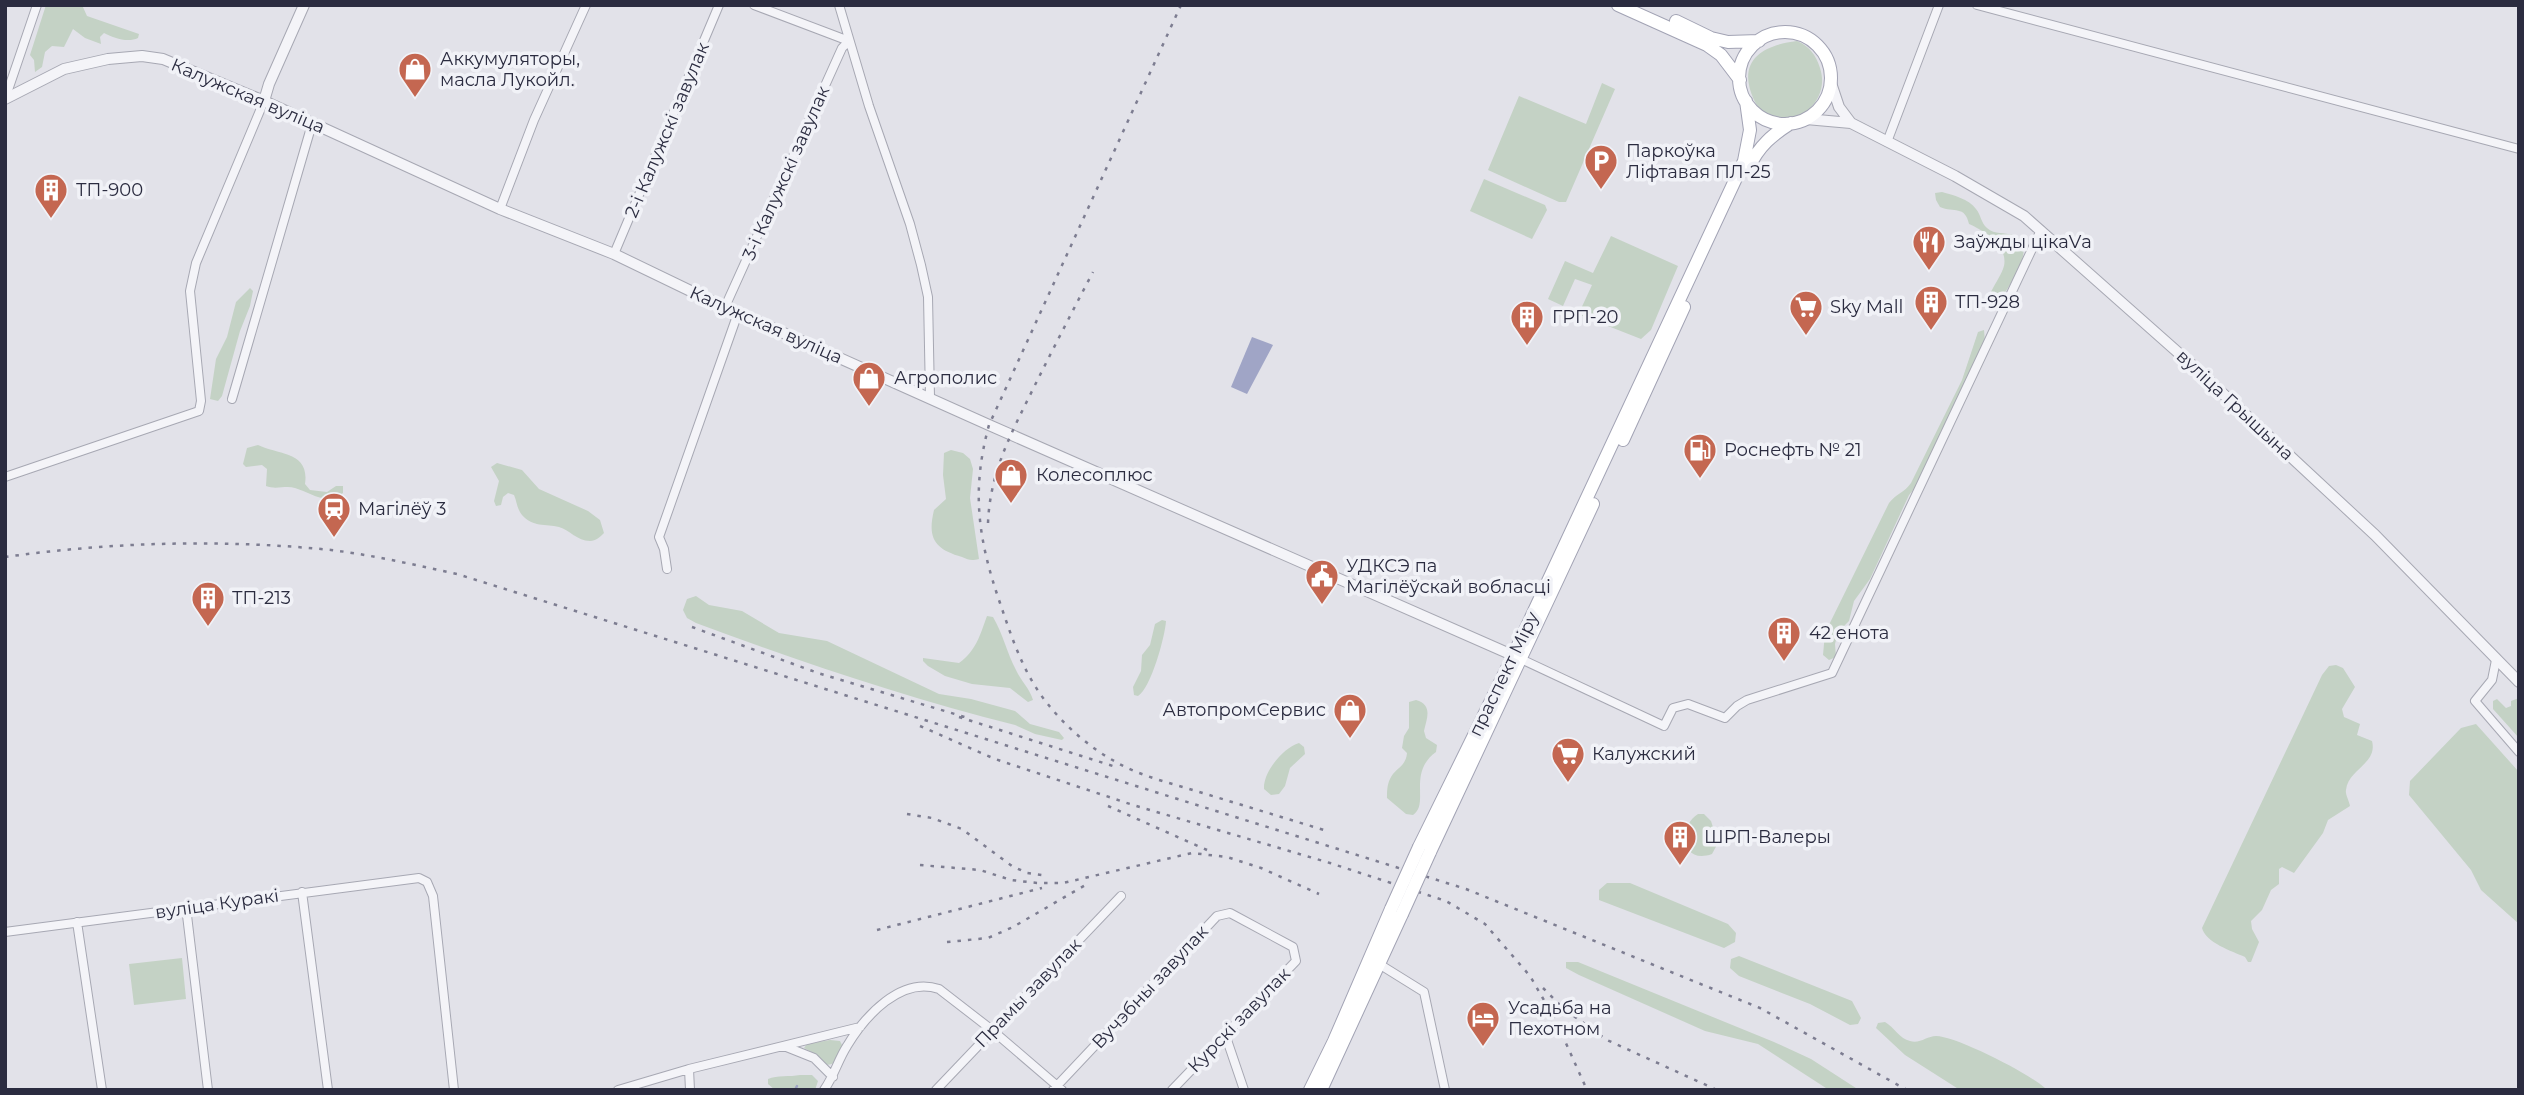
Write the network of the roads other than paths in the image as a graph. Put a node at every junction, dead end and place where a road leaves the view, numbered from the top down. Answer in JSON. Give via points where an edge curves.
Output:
{"nodes":[{"id":1,"x":37,"y":5,"type":"edge"},
{"id":2,"x":304,"y":5,"type":"edge"},
{"id":3,"x":586,"y":5,"type":"edge"},
{"id":4,"x":719,"y":5,"type":"edge"},
{"id":5,"x":754,"y":5,"type":"edge"},
{"id":6,"x":839,"y":5,"type":"edge"},
{"id":7,"x":1618,"y":5,"type":"edge"},
{"id":8,"x":1639,"y":5,"type":"edge"},
{"id":9,"x":1939,"y":5,"type":"edge"},
{"id":10,"x":1977,"y":5,"type":"edge"},
{"id":11,"x":849,"y":41,"type":"junction"},
{"id":12,"x":1759,"y":41,"type":"junction"},
{"id":13,"x":1740,"y":80,"type":"junction"},
{"id":14,"x":1831,"y":83,"type":"junction"},
{"id":15,"x":5,"y":99,"type":"edge"},
{"id":16,"x":264,"y":101,"type":"junction"},
{"id":17,"x":1746,"y":101,"type":"junction"},
{"id":18,"x":1806,"y":118,"type":"junction"},
{"id":19,"x":1851,"y":122,"type":"junction"},
{"id":20,"x":1791,"y":123,"type":"junction"},
{"id":21,"x":312,"y":124,"type":"junction"},
{"id":22,"x":1887,"y":142,"type":"junction"},
{"id":23,"x":2519,"y":149,"type":"edge"},
{"id":24,"x":500,"y":209,"type":"junction"},
{"id":25,"x":2041,"y":230,"type":"junction"},
{"id":26,"x":614,"y":254,"type":"junction"},
{"id":27,"x":725,"y":307,"type":"junction"},
{"id":28,"x":738,"y":313,"type":"junction"},
{"id":29,"x":930,"y":397,"type":"junction"},
{"id":30,"x":232,"y":399,"type":"dead end"},
{"id":31,"x":5,"y":477,"type":"edge"},
{"id":32,"x":667,"y":569,"type":"dead end"},
{"id":33,"x":1518,"y":657,"type":"junction"},
{"id":34,"x":2496,"y":660,"type":"junction"},
{"id":35,"x":2519,"y":682,"type":"edge"},
{"id":36,"x":2519,"y":752,"type":"edge"},
{"id":37,"x":302,"y":892,"type":"junction"},
{"id":38,"x":1121,"y":896,"type":"dead end"},
{"id":39,"x":186,"y":907,"type":"junction"},
{"id":40,"x":1396,"y":912,"type":"junction"},
{"id":41,"x":77,"y":922,"type":"junction"},
{"id":42,"x":5,"y":932,"type":"edge"},
{"id":43,"x":1293,"y":947,"type":"joint"},
{"id":44,"x":1379,"y":964,"type":"junction"},
{"id":45,"x":860,"y":1027,"type":"junction"},
{"id":46,"x":992,"y":1030,"type":"junction"},
{"id":47,"x":1225,"y":1034,"type":"junction"},
{"id":48,"x":783,"y":1046,"type":"junction"},
{"id":49,"x":689,"y":1069,"type":"junction"},
{"id":50,"x":833,"y":1077,"type":"junction"},
{"id":51,"x":1057,"y":1088,"type":"edge"},
{"id":52,"x":102,"y":1090,"type":"edge"},
{"id":53,"x":208,"y":1090,"type":"edge"},
{"id":54,"x":328,"y":1090,"type":"edge"},
{"id":55,"x":454,"y":1090,"type":"edge"},
{"id":56,"x":618,"y":1090,"type":"edge"},
{"id":57,"x":690,"y":1090,"type":"edge"},
{"id":58,"x":824,"y":1090,"type":"edge"},
{"id":59,"x":936,"y":1090,"type":"edge"},
{"id":60,"x":1172,"y":1090,"type":"edge"},
{"id":61,"x":1244,"y":1090,"type":"edge"},
{"id":62,"x":1310,"y":1090,"type":"edge"},
{"id":63,"x":1321,"y":1090,"type":"edge"},
{"id":64,"x":1445,"y":1090,"type":"edge"}],
"edges":[{"from":1,"to":15,"type":"street"},
{"from":2,"to":16,"type":"street"},
{"from":3,"to":24,"type":"street"},
{"from":4,"to":26,"type":"street","name":"2-і Калужскі завулак"},
{"from":5,"to":11,"type":"street"},
{"from":6,"to":11,"type":"street"},
{"from":7,"to":13,"type":"main road","via":[[1707,45]]},
{"from":8,"to":12,"type":"main road","via":[[1728,42]]},
{"from":9,"to":22,"type":"street"},
{"from":10,"to":23,"type":"street"},
{"from":11,"to":27,"type":"street","name":"3-і Калужскі завулак"},
{"from":11,"to":29,"type":"street","via":[[921,264],[928,298]]},
{"from":12,"to":13,"type":"main road","via":[[1744,58]]},
{"from":12,"to":14,"type":"main road","via":[[1787,32],[1809,38],[1825,54]]},
{"from":13,"to":17,"type":"main road"},
{"from":14,"to":18,"type":"main road","via":[[1823,104]]},
{"from":14,"to":19,"type":"street","via":[[1839,107]]},
{"from":15,"to":16,"type":"street","name":"Калужская вуліца","via":[[64,69],[142,56],[163,60]]},
{"from":16,"to":21,"type":"street","name":"Калужская вуліца"},
{"from":16,"to":31,"type":"street","via":[[196,263],[190,291],[199,411]]},
{"from":17,"to":20,"type":"main road","via":[[1769,120]]},
{"from":17,"to":33,"type":"main road","name":"праспект Міру","via":[[1750,130],[1744,161]]},
{"from":18,"to":19,"type":"street"},
{"from":18,"to":20,"type":"main road"},
{"from":19,"to":22,"type":"street","name":"вуліца Грышына"},
{"from":20,"to":33,"type":"main road","name":"праспект Міру","via":[[1768,138],[1755,154]]},
{"from":21,"to":24,"type":"street","name":"Калужская вуліца"},
{"from":21,"to":30,"type":"street"},
{"from":22,"to":25,"type":"street","name":"вуліца Грышына","via":[[2000,201]]},
{"from":24,"to":26,"type":"street","name":"Калужская вуліца"},
{"from":25,"to":33,"type":"street","via":[[1832,673],[1747,700],[1725,718],[1688,704],[1673,708],[1664,726]]},
{"from":25,"to":34,"type":"street","name":"вуліца Грышына","via":[[2375,535]]},
{"from":26,"to":27,"type":"street","name":"Калужская вуліца"},
{"from":27,"to":28,"type":"street","name":"Калужская вуліца"},
{"from":28,"to":29,"type":"street","name":"Калужская вуліца"},
{"from":28,"to":32,"type":"street","via":[[659,537]]},
{"from":29,"to":33,"type":"street","name":"Калужская вуліца"},
{"from":33,"to":40,"type":"main road","name":"праспект Міру","bridge":true},
{"from":34,"to":35,"type":"street","name":"вуліца Грышына"},
{"from":34,"to":36,"type":"street","via":[[2492,680],[2474,701]]},
{"from":37,"to":39,"type":"street","name":"вуліца Куракі"},
{"from":37,"to":54,"type":"street"},
{"from":37,"to":55,"type":"street","name":"вуліца Куракі","via":[[414,877],[428,882]]},
{"from":38,"to":46,"type":"street","name":"Прамы завулак"},
{"from":39,"to":41,"type":"street","name":"вуліца Куракі"},
{"from":39,"to":53,"type":"street"},
{"from":40,"to":44,"type":"main road","name":"праспект Міру"},
{"from":40,"to":62,"type":"main road","name":"праспект Міру"},
{"from":41,"to":42,"type":"street","name":"вуліца Куракі"},
{"from":41,"to":52,"type":"street"},
{"from":43,"to":47,"type":"street","name":"Курскі завулак","via":[[1296,961]]},
{"from":43,"to":51,"type":"street","name":"Вучэбны завулак","via":[[1230,913],[1217,916]]},
{"from":44,"to":63,"type":"main road","name":"праспект Міру"},
{"from":44,"to":64,"type":"street","via":[[1424,992]]},
{"from":45,"to":46,"type":"street","via":[[895,995],[930,986]]},
{"from":45,"to":48,"type":"street"},
{"from":45,"to":50,"type":"street"},
{"from":46,"to":51,"type":"street"},
{"from":46,"to":59,"type":"street","name":"Прамы завулак"},
{"from":47,"to":60,"type":"street","name":"Курскі завулак"},
{"from":47,"to":61,"type":"street"},
{"from":48,"to":49,"type":"street"},
{"from":48,"to":50,"type":"street","via":[[814,1058]]},
{"from":49,"to":56,"type":"street"},
{"from":49,"to":57,"type":"street"},
{"from":50,"to":58,"type":"street"}]}
